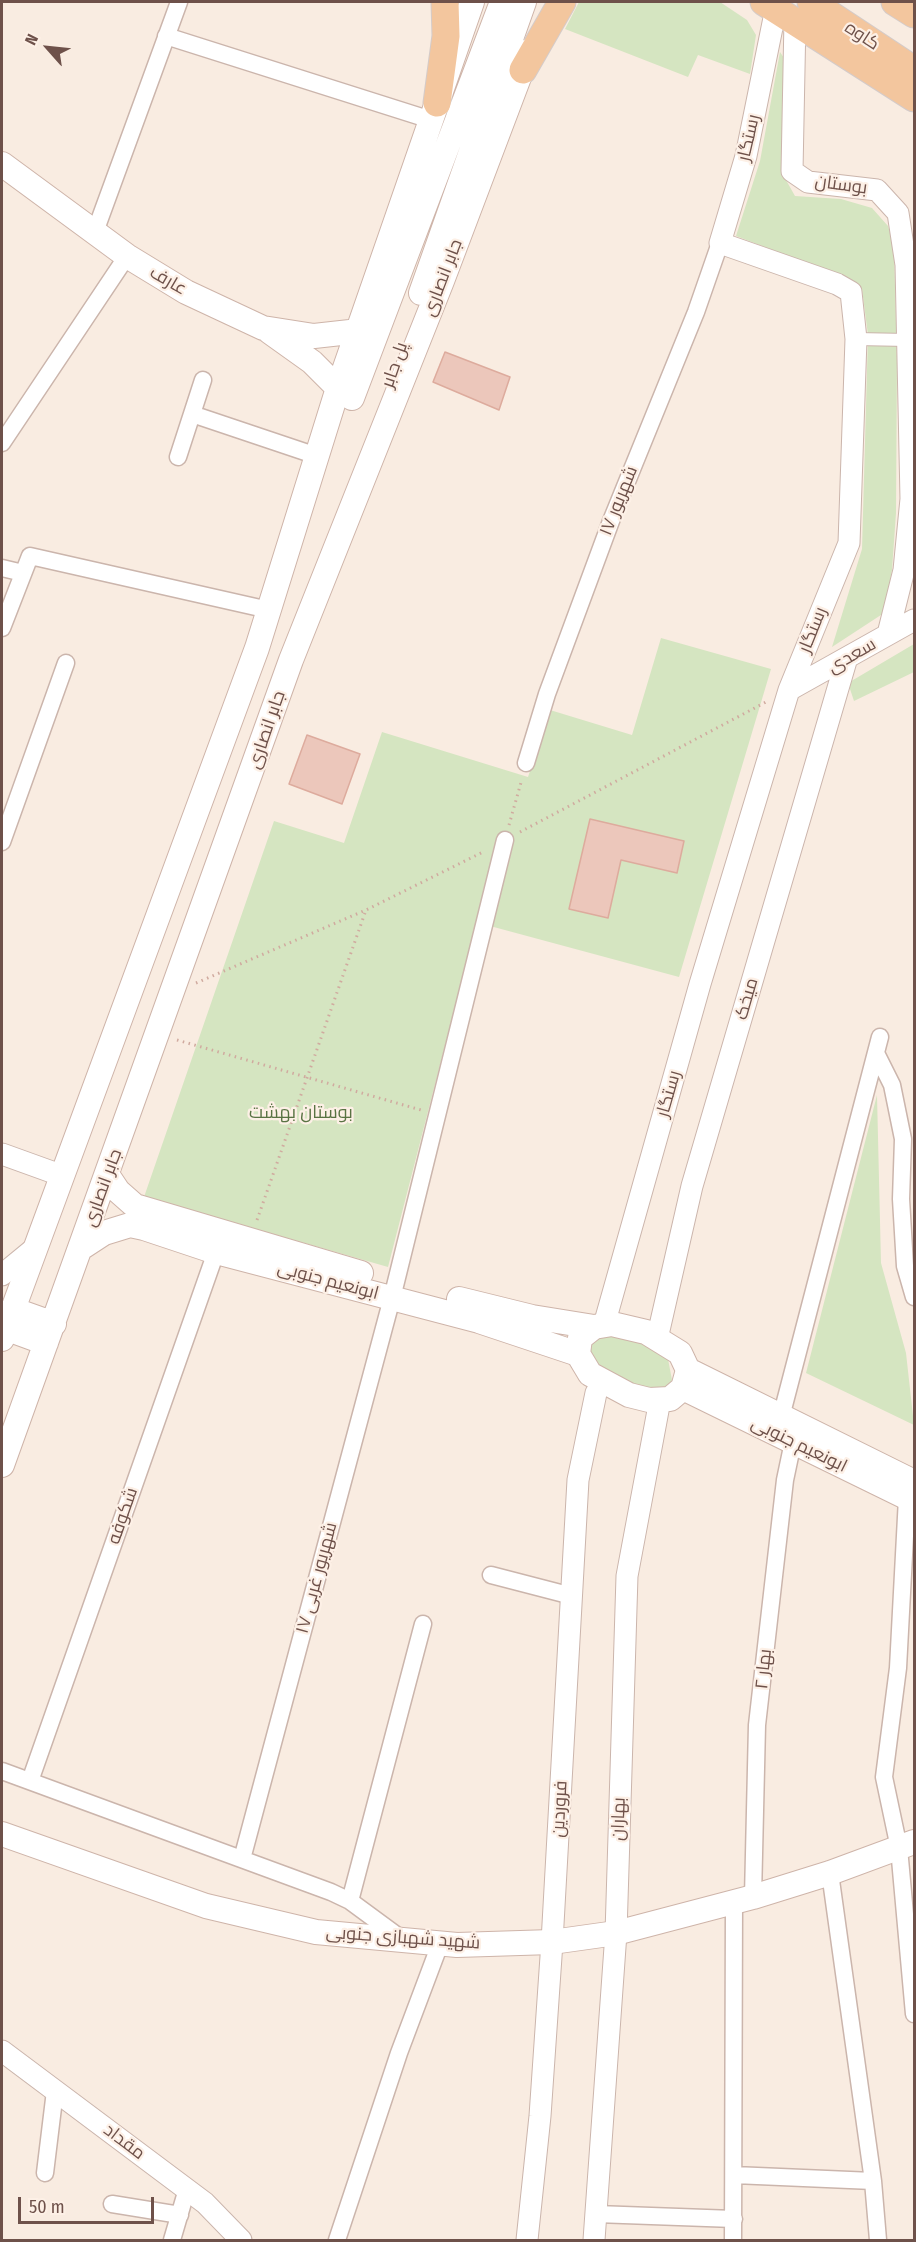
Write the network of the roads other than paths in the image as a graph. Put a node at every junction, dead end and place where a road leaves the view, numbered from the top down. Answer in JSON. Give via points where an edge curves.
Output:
{"nodes":[{"id":1,"x":179,"y":2,"type":"edge"},
{"id":2,"x":445,"y":2,"type":"edge"},
{"id":3,"x":472,"y":2,"type":"edge"},
{"id":4,"x":502,"y":2,"type":"edge"},
{"id":5,"x":524,"y":2,"type":"edge"},
{"id":6,"x":548,"y":2,"type":"edge"},
{"id":7,"x":562,"y":2,"type":"edge"},
{"id":8,"x":895,"y":2,"type":"edge"},
{"id":9,"x":787,"y":8,"type":"edge"},
{"id":10,"x":915,"y":14,"type":"edge"},
{"id":11,"x":166,"y":36,"type":"junction"},
{"id":12,"x":523,"y":70,"type":"junction"},
{"id":13,"x":915,"y":70,"type":"edge"},
{"id":14,"x":915,"y":98,"type":"edge"},
{"id":15,"x":434,"y":112,"type":"junction"},
{"id":16,"x":2,"y":164,"type":"edge"},
{"id":17,"x":95,"y":232,"type":"junction"},
{"id":18,"x":720,"y":243,"type":"junction"},
{"id":19,"x":127,"y":256,"type":"junction"},
{"id":20,"x":263,"y":328,"type":"junction"},
{"id":21,"x":359,"y":331,"type":"junction"},
{"id":22,"x":855,"y":339,"type":"junction"},
{"id":23,"x":908,"y":340,"type":"junction"},
{"id":24,"x":203,"y":380,"type":"dead end"},
{"id":25,"x":339,"y":388,"type":"junction"},
{"id":26,"x":192,"y":414,"type":"junction"},
{"id":27,"x":2,"y":443,"type":"edge"},
{"id":28,"x":317,"y":456,"type":"junction"},
{"id":29,"x":178,"y":457,"type":"dead end"},
{"id":30,"x":2,"y":568,"type":"edge"},
{"id":31,"x":22,"y":573,"type":"junction"},
{"id":32,"x":269,"y":610,"type":"junction"},
{"id":33,"x":915,"y":620,"type":"edge"},
{"id":34,"x":2,"y":628,"type":"edge"},
{"id":35,"x":888,"y":634,"type":"junction"},
{"id":36,"x":257,"y":648,"type":"junction"},
{"id":37,"x":291,"y":660,"type":"junction"},
{"id":38,"x":846,"y":661,"type":"junction"},
{"id":39,"x":66,"y":663,"type":"dead end"},
{"id":40,"x":789,"y":690,"type":"junction"},
{"id":41,"x":526,"y":763,"type":"road end"},
{"id":42,"x":505,"y":840,"type":"road end"},
{"id":43,"x":2,"y":842,"type":"edge"},
{"id":44,"x":2,"y":1154,"type":"edge"},
{"id":45,"x":63,"y":1176,"type":"junction"},
{"id":46,"x":108,"y":1176,"type":"junction"},
{"id":47,"x":36,"y":1247,"type":"junction"},
{"id":48,"x":81,"y":1248,"type":"junction"},
{"id":49,"x":216,"y":1252,"type":"junction"},
{"id":50,"x":2,"y":1275,"type":"edge"},
{"id":51,"x":394,"y":1291,"type":"junction"},
{"id":52,"x":915,"y":1297,"type":"edge"},
{"id":53,"x":4,"y":1322,"type":"edge"},
{"id":54,"x":599,"y":1326,"type":"junction"},
{"id":55,"x":50,"y":1333,"type":"junction"},
{"id":56,"x":657,"y":1339,"type":"junction"},
{"id":57,"x":578,"y":1354,"type":"junction"},
{"id":58,"x":686,"y":1379,"type":"junction"},
{"id":59,"x":603,"y":1381,"type":"junction"},
{"id":60,"x":660,"y":1400,"type":"junction"},
{"id":61,"x":782,"y":1417,"type":"junction"},
{"id":62,"x":793,"y":1442,"type":"junction"},
{"id":63,"x":2,"y":1465,"type":"edge"},
{"id":64,"x":912,"y":1494,"type":"edge"},
{"id":65,"x":491,"y":1575,"type":"dead end"},
{"id":66,"x":572,"y":1596,"type":"junction"},
{"id":67,"x":423,"y":1624,"type":"dead end"},
{"id":68,"x":907,"y":1648,"type":"edge"},
{"id":69,"x":2,"y":1770,"type":"edge"},
{"id":70,"x":30,"y":1781,"type":"junction"},
{"id":71,"x":2,"y":1834,"type":"edge"},
{"id":72,"x":907,"y":1845,"type":"edge"},
{"id":73,"x":242,"y":1858,"type":"junction"},
{"id":74,"x":830,"y":1873,"type":"junction"},
{"id":75,"x":744,"y":1900,"type":"junction"},
{"id":76,"x":350,"y":1901,"type":"junction"},
{"id":77,"x":616,"y":1933,"type":"junction"},
{"id":78,"x":404,"y":1940,"type":"junction"},
{"id":79,"x":552,"y":1942,"type":"junction"},
{"id":80,"x":440,"y":1944,"type":"junction"},
{"id":81,"x":914,"y":2012,"type":"edge"},
{"id":82,"x":2,"y":2051,"type":"edge"},
{"id":83,"x":55,"y":2091,"type":"junction"},
{"id":84,"x":45,"y":2173,"type":"dead end"},
{"id":85,"x":734,"y":2175,"type":"junction"},
{"id":86,"x":873,"y":2181,"type":"junction"},
{"id":87,"x":187,"y":2190,"type":"junction"},
{"id":88,"x":112,"y":2204,"type":"dead end"},
{"id":89,"x":596,"y":2214,"type":"junction"},
{"id":90,"x":180,"y":2215,"type":"junction"},
{"id":91,"x":734,"y":2219,"type":"junction"},
{"id":92,"x":172,"y":2241,"type":"edge"},
{"id":93,"x":241,"y":2241,"type":"edge"},
{"id":94,"x":338,"y":2241,"type":"edge"},
{"id":95,"x":527,"y":2241,"type":"edge"},
{"id":96,"x":594,"y":2241,"type":"edge"},
{"id":97,"x":733,"y":2241,"type":"edge"},
{"id":98,"x":878,"y":2241,"type":"edge"}],
"edges":[{"from":1,"to":11,"type":"street"},
{"from":2,"to":15,"type":"main road","via":[[446,36]]},
{"from":3,"to":15,"type":"main road","name":"جابر انصاری"},
{"from":4,"to":36,"type":"main road","name":"پل جابر"},
{"from":5,"to":37,"type":"main road","name":"پل جابر"},
{"from":6,"to":12,"type":"main road","name":"جابر انصاری"},
{"from":7,"to":12,"type":"main road"},
{"from":8,"to":10,"type":"main road"},
{"from":9,"to":13,"type":"main road","name":"کاوه"},
{"from":9,"to":14,"type":"main road"},
{"from":9,"to":18,"type":"street","name":"رستگار"},
{"from":9,"to":23,"type":"street","name":"بوستان","via":[[792,171],[808,182],[877,190],[898,213],[906,265]]},
{"from":11,"to":15,"type":"street"},
{"from":11,"to":17,"type":"street"},
{"from":12,"to":37,"type":"main road","name":"جابر انصاری"},
{"from":15,"to":21,"type":"main road","name":"جابر انصاری"},
{"from":16,"to":17,"type":"main road","name":"عارف"},
{"from":17,"to":19,"type":"main road","name":"عارف"},
{"from":18,"to":22,"type":"street","name":"رستگار","via":[[851,292]]},
{"from":18,"to":41,"type":"street","name":"۱۷ شهریور","via":[[611,521],[547,694]]},
{"from":19,"to":20,"type":"main road","name":"عارف","via":[[186,292]]},
{"from":19,"to":27,"type":"street"},
{"from":20,"to":21,"type":"main road","name":"عارف","via":[[314,336]]},
{"from":20,"to":25,"type":"main road","via":[[312,362]]},
{"from":21,"to":25,"type":"main road","name":"جابر انصاری"},
{"from":22,"to":23,"type":"street"},
{"from":22,"to":40,"type":"street","name":"رستگار","via":[[849,543]]},
{"from":23,"to":35,"type":"street","name":"بوستان","via":[[911,499],[904,570]]},
{"from":24,"to":26,"type":"street"},
{"from":25,"to":28,"type":"main road","name":"جابر انصاری"},
{"from":26,"to":28,"type":"street"},
{"from":26,"to":29,"type":"street"},
{"from":28,"to":32,"type":"main road","name":"جابر انصاری"},
{"from":30,"to":31,"type":"street"},
{"from":31,"to":32,"type":"street","via":[[30,556]]},
{"from":31,"to":34,"type":"street"},
{"from":32,"to":36,"type":"main road","name":"جابر انصاری"},
{"from":33,"to":35,"type":"street","name":"سعدی"},
{"from":35,"to":38,"type":"street","name":"سعدی"},
{"from":36,"to":45,"type":"main road","name":"جابر انصاری"},
{"from":37,"to":46,"type":"main road","name":"جابر انصاری"},
{"from":38,"to":40,"type":"street","name":"سعدی"},
{"from":38,"to":56,"type":"street","name":"میخک","via":[[692,1186]]},
{"from":39,"to":43,"type":"street"},
{"from":40,"to":54,"type":"street","name":"رستگار"},
{"from":42,"to":51,"type":"street","name":"۱۷ شهریور غربی"},
{"from":44,"to":45,"type":"street"},
{"from":45,"to":47,"type":"main road","name":"جابر انصاری"},
{"from":46,"to":48,"type":"main road","name":"جابر انصاری"},
{"from":46,"to":51,"type":"main road","name":"ابونعیم جنوبی","via":[[135,1206]]},
{"from":47,"to":50,"type":"street"},
{"from":47,"to":53,"type":"main road","name":"جابر انصاری"},
{"from":48,"to":49,"type":"main road","name":"ابونعیم جنوبی","via":[[104,1233],[129,1226]]},
{"from":48,"to":55,"type":"main road","name":"جابر انصاری"},
{"from":49,"to":51,"type":"main road","name":"ابونعیم جنوبی"},
{"from":49,"to":70,"type":"street","name":"شکوفه"},
{"from":51,"to":54,"type":"main road","name":"ابونعیم جنوبی"},
{"from":51,"to":57,"type":"main road","name":"ابونعیم جنوبی"},
{"from":51,"to":73,"type":"street","name":"۱۷ شهریور غربی"},
{"from":52,"to":61,"type":"street","via":[[905,1266],[903,1139],[878,1045]]},
{"from":53,"to":55,"type":"main road"},
{"from":54,"to":56,"type":"main road","via":[[612,1324],[646,1332]]},
{"from":54,"to":57,"type":"main road","via":[[580,1338]]},
{"from":55,"to":63,"type":"main road","name":"جابر انصاری"},
{"from":56,"to":58,"type":"main road","via":[[680,1353]]},
{"from":57,"to":59,"type":"main road","via":[[590,1374]]},
{"from":58,"to":60,"type":"main road","via":[[670,1399]]},
{"from":58,"to":61,"type":"main road","name":"ابونعیم جنوبی"},
{"from":58,"to":62,"type":"main road","name":"ابونعیم جنوبی"},
{"from":59,"to":60,"type":"main road","via":[[629,1395]]},
{"from":59,"to":66,"type":"street","name":"فروردین","via":[[596,1393],[578,1480]]},
{"from":60,"to":77,"type":"street","name":"بهاران","via":[[627,1575]]},
{"from":61,"to":64,"type":"main road","name":"ابونعیم جنوبی"},
{"from":62,"to":64,"type":"main road","name":"ابونعیم جنوبی"},
{"from":62,"to":75,"type":"street","name":"بهار ۲","via":[[785,1480],[758,1725]]},
{"from":64,"to":68,"type":"street"},
{"from":65,"to":66,"type":"street"},
{"from":66,"to":79,"type":"street","name":"فروردین"},
{"from":67,"to":76,"type":"street"},
{"from":68,"to":72,"type":"street","via":[[884,1777]]},
{"from":69,"to":70,"type":"street"},
{"from":70,"to":73,"type":"street"},
{"from":71,"to":78,"type":"main road","name":"شهید شهبازی جنوبی","via":[[206,1906],[316,1932]]},
{"from":72,"to":74,"type":"main road","name":"شهید شهبازی جنوبی"},
{"from":72,"to":81,"type":"street"},
{"from":73,"to":76,"type":"street"},
{"from":74,"to":75,"type":"main road","name":"شهید شهبازی جنوبی"},
{"from":74,"to":86,"type":"street"},
{"from":75,"to":77,"type":"main road","name":"شهید شهبازی جنوبی"},
{"from":75,"to":85,"type":"street","name":"بهار ۲"},
{"from":76,"to":78,"type":"street"},
{"from":77,"to":79,"type":"main road","name":"شهید شهبازی جنوبی"},
{"from":77,"to":89,"type":"street","name":"بهاران"},
{"from":78,"to":80,"type":"main road","name":"شهید شهبازی جنوبی"},
{"from":79,"to":80,"type":"main road","name":"شهید شهبازی جنوبی"},
{"from":79,"to":95,"type":"street","name":"فروردین"},
{"from":80,"to":94,"type":"street","via":[[395,2064]]},
{"from":82,"to":83,"type":"street","name":"مقداد"},
{"from":83,"to":84,"type":"street"},
{"from":83,"to":87,"type":"street","name":"مقداد"},
{"from":85,"to":86,"type":"street"},
{"from":85,"to":91,"type":"street","name":"بهار ۲"},
{"from":86,"to":98,"type":"street"},
{"from":87,"to":90,"type":"street"},
{"from":87,"to":93,"type":"street","name":"مقداد","via":[[206,2203]]},
{"from":88,"to":90,"type":"street"},
{"from":89,"to":91,"type":"street"},
{"from":89,"to":96,"type":"street","name":"بهاران"},
{"from":90,"to":92,"type":"street"},
{"from":91,"to":97,"type":"street","name":"بهار ۲"}]}
